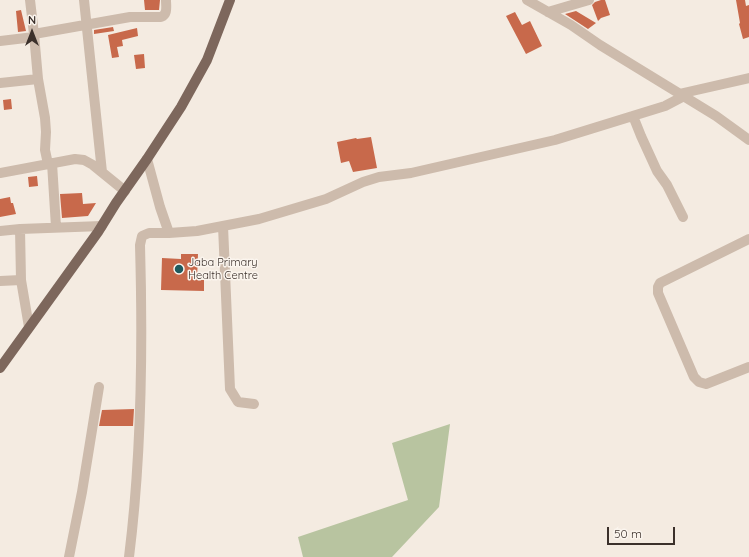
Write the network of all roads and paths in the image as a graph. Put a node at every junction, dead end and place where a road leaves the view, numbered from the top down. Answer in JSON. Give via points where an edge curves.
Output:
{"nodes":[{"id":1,"x":30,"y":0,"type":"edge"},
{"id":2,"x":84,"y":0,"type":"edge"},
{"id":3,"x":166,"y":0,"type":"edge"},
{"id":4,"x":230,"y":0,"type":"edge"},
{"id":5,"x":527,"y":0,"type":"edge"},
{"id":6,"x":588,"y":0,"type":"edge"},
{"id":7,"x":548,"y":12,"type":"junction"},
{"id":8,"x":86,"y":24,"type":"junction"},
{"id":9,"x":34,"y":35,"type":"junction"},
{"id":10,"x":0,"y":41,"type":"edge"},
{"id":11,"x":749,"y":78,"type":"edge"},
{"id":12,"x":38,"y":79,"type":"junction"},
{"id":13,"x":0,"y":83,"type":"edge"},
{"id":14,"x":681,"y":95,"type":"junction"},
{"id":15,"x":633,"y":116,"type":"junction"},
{"id":16,"x":749,"y":140,"type":"edge"},
{"id":17,"x":147,"y":159,"type":"junction"},
{"id":18,"x":50,"y":164,"type":"junction"},
{"id":19,"x":0,"y":171,"type":"edge"},
{"id":20,"x":102,"y":172,"type":"junction"},
{"id":21,"x":125,"y":191,"type":"junction"},
{"id":22,"x":684,"y":217,"type":"dead end"},
{"id":23,"x":102,"y":226,"type":"junction"},
{"id":24,"x":223,"y":226,"type":"junction"},
{"id":25,"x":56,"y":227,"type":"junction"},
{"id":26,"x":20,"y":229,"type":"junction"},
{"id":27,"x":0,"y":231,"type":"edge"},
{"id":28,"x":169,"y":233,"type":"junction"},
{"id":29,"x":749,"y":239,"type":"edge"},
{"id":30,"x":21,"y":280,"type":"junction"},
{"id":31,"x":0,"y":281,"type":"edge"},
{"id":32,"x":29,"y":327,"type":"junction"},
{"id":33,"x":749,"y":367,"type":"edge"},
{"id":34,"x":0,"y":368,"type":"edge"},
{"id":35,"x":99,"y":387,"type":"dead end"},
{"id":36,"x":254,"y":404,"type":"dead end"},
{"id":37,"x":69,"y":557,"type":"edge"},
{"id":38,"x":129,"y":557,"type":"edge"}],
"edges":[{"from":1,"to":9,"type":"street"},
{"from":2,"to":8,"type":"street"},
{"from":3,"to":8,"type":"street","via":[[165,16],[130,17]]},
{"from":4,"to":17,"type":"main road","via":[[207,60],[181,107]]},
{"from":5,"to":7,"type":"street"},
{"from":6,"to":7,"type":"street"},
{"from":7,"to":14,"type":"street"},
{"from":8,"to":9,"type":"street"},
{"from":8,"to":20,"type":"street"},
{"from":9,"to":10,"type":"street"},
{"from":9,"to":12,"type":"street"},
{"from":11,"to":14,"type":"street"},
{"from":12,"to":13,"type":"street"},
{"from":12,"to":18,"type":"street","via":[[45,118],[46,150]]},
{"from":14,"to":15,"type":"street","via":[[664,106]]},
{"from":14,"to":16,"type":"street"},
{"from":15,"to":22,"type":"street","via":[[657,171]]},
{"from":15,"to":24,"type":"street","via":[[555,140],[410,173],[379,177],[326,199],[259,219]]},
{"from":17,"to":21,"type":"main road"},
{"from":17,"to":28,"type":"street"},
{"from":18,"to":19,"type":"street"},
{"from":18,"to":20,"type":"street","via":[[75,159],[84,160]]},
{"from":18,"to":25,"type":"street"},
{"from":20,"to":21,"type":"street"},
{"from":21,"to":23,"type":"main road"},
{"from":23,"to":25,"type":"street"},
{"from":23,"to":32,"type":"main road"},
{"from":24,"to":28,"type":"street"},
{"from":24,"to":36,"type":"street","via":[[230,389],[238,402]]},
{"from":25,"to":26,"type":"street"},
{"from":26,"to":27,"type":"street"},
{"from":26,"to":30,"type":"street"},
{"from":28,"to":38,"type":"street","via":[[149,233],[142,236],[140,245],[141,402]]},
{"from":29,"to":33,"type":"street","via":[[660,283],[658,287],[658,293],[694,377],[699,382],[706,384]]},
{"from":30,"to":31,"type":"street"},
{"from":30,"to":32,"type":"street"},
{"from":32,"to":34,"type":"main road"},
{"from":35,"to":37,"type":"street"}]}
